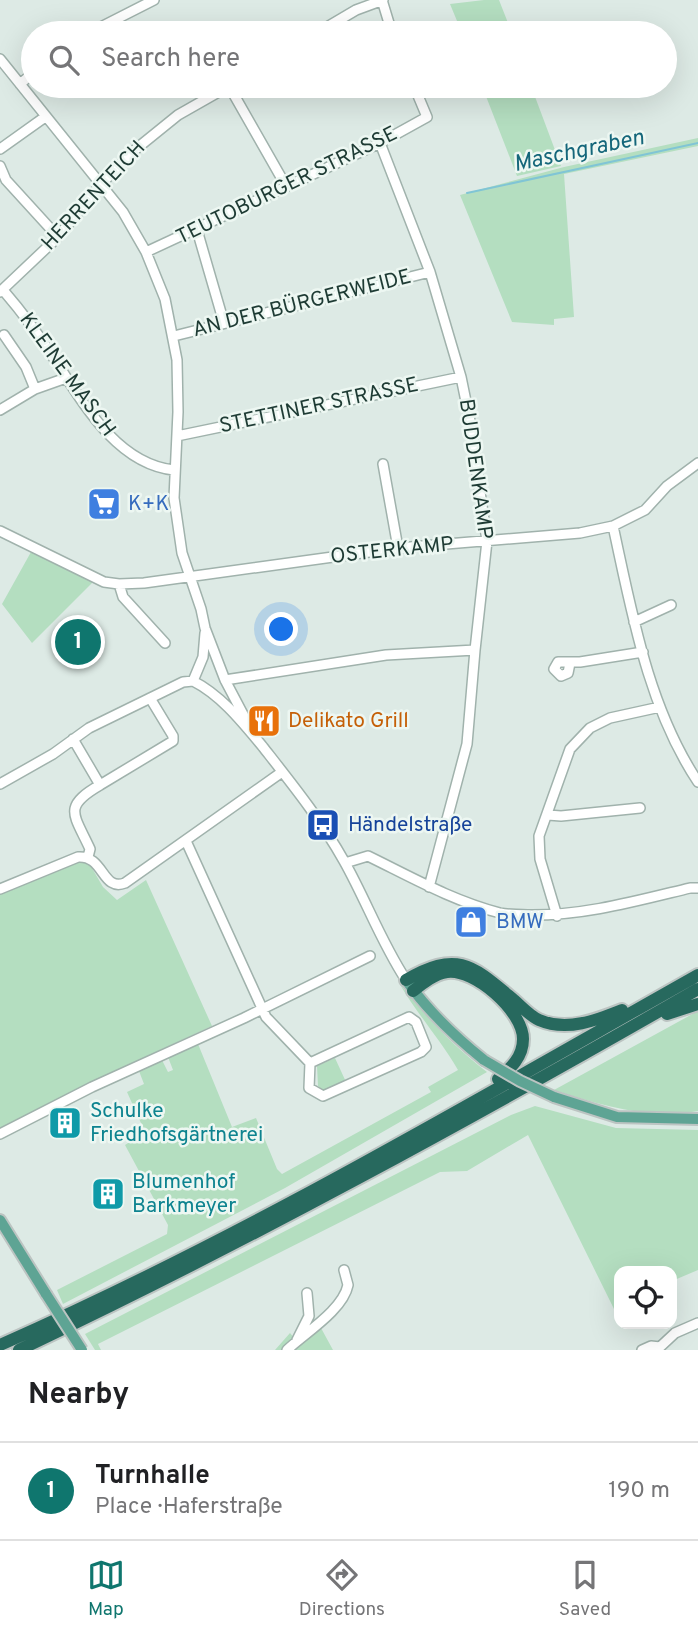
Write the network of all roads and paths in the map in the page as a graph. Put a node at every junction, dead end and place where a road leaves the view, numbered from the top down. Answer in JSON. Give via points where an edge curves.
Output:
{"nodes":[{"id":1,"x":153,"y":0,"type":"edge"},
{"id":2,"x":382,"y":0,"type":"edge"},
{"id":3,"x":112,"y":21,"type":"edge"},
{"id":4,"x":337,"y":21,"type":"edge"},
{"id":5,"x":388,"y":21,"type":"edge"},
{"id":6,"x":0,"y":59,"type":"edge"},
{"id":7,"x":20,"y":84,"type":"edge"},
{"id":8,"x":31,"y":98,"type":"edge"},
{"id":9,"x":208,"y":98,"type":"edge"},
{"id":10,"x":236,"y":98,"type":"edge"},
{"id":11,"x":419,"y":98,"type":"edge"},
{"id":12,"x":45,"y":117,"type":"junction"},
{"id":13,"x":380,"y":143,"type":"junction"},
{"id":14,"x":0,"y":149,"type":"edge"},
{"id":15,"x":0,"y":166,"type":"edge"},
{"id":16,"x":3,"y":182,"type":"edge"},
{"id":17,"x":101,"y":184,"type":"junction"},
{"id":18,"x":286,"y":186,"type":"junction"},
{"id":19,"x":197,"y":230,"type":"junction"},
{"id":20,"x":58,"y":237,"type":"junction"},
{"id":21,"x":146,"y":252,"type":"junction"},
{"id":22,"x":430,"y":272,"type":"junction"},
{"id":23,"x":1,"y":291,"type":"edge"},
{"id":24,"x":225,"y":323,"type":"junction"},
{"id":25,"x":4,"y":335,"type":"dead end"},
{"id":26,"x":174,"y":336,"type":"junction"},
{"id":27,"x":461,"y":377,"type":"junction"},
{"id":28,"x":66,"y":378,"type":"junction"},
{"id":29,"x":35,"y":389,"type":"junction"},
{"id":30,"x":0,"y":410,"type":"edge"},
{"id":31,"x":177,"y":436,"type":"junction"},
{"id":32,"x":698,"y":463,"type":"edge"},
{"id":33,"x":383,"y":464,"type":"dead end"},
{"id":34,"x":174,"y":470,"type":"junction"},
{"id":35,"x":613,"y":526,"type":"junction"},
{"id":36,"x":0,"y":531,"type":"edge"},
{"id":37,"x":487,"y":541,"type":"junction"},
{"id":38,"x":398,"y":548,"type":"junction"},
{"id":39,"x":190,"y":575,"type":"junction"},
{"id":40,"x":119,"y":584,"type":"junction"},
{"id":41,"x":671,"y":605,"type":"dead end"},
{"id":42,"x":634,"y":622,"type":"junction"},
{"id":43,"x":205,"y":628,"type":"junction"},
{"id":44,"x":165,"y":643,"type":"dead end"},
{"id":45,"x":475,"y":650,"type":"junction"},
{"id":46,"x":643,"y":652,"type":"junction"},
{"id":47,"x":570,"y":663,"type":"dead end"},
{"id":48,"x":226,"y":680,"type":"junction"},
{"id":49,"x":193,"y":681,"type":"junction"},
{"id":50,"x":150,"y":698,"type":"junction"},
{"id":51,"x":660,"y":707,"type":"junction"},
{"id":52,"x":255,"y":737,"type":"junction"},
{"id":53,"x":73,"y":739,"type":"junction"},
{"id":54,"x":694,"y":768,"type":"edge"},
{"id":55,"x":282,"y":772,"type":"junction"},
{"id":56,"x":698,"y":782,"type":"edge"},
{"id":57,"x":0,"y":784,"type":"edge"},
{"id":58,"x":100,"y":785,"type":"junction"},
{"id":59,"x":640,"y":808,"type":"dead end"},
{"id":60,"x":548,"y":816,"type":"junction"},
{"id":61,"x":186,"y":841,"type":"junction"},
{"id":62,"x":88,"y":857,"type":"junction"},
{"id":63,"x":345,"y":863,"type":"junction"},
{"id":64,"x":429,"y":887,"type":"junction"},
{"id":65,"x":698,"y":888,"type":"edge"},
{"id":66,"x":0,"y":889,"type":"edge"},
{"id":67,"x":557,"y":916,"type":"junction"},
{"id":68,"x":370,"y":956,"type":"dead end"},
{"id":69,"x":698,"y":975,"type":"edge"},
{"id":70,"x":410,"y":985,"type":"junction"},
{"id":71,"x":674,"y":988,"type":"junction"},
{"id":72,"x":698,"y":989,"type":"edge"},
{"id":73,"x":698,"y":1004,"type":"edge"},
{"id":74,"x":263,"y":1008,"type":"junction"},
{"id":75,"x":633,"y":1026,"type":"junction"},
{"id":76,"x":310,"y":1063,"type":"junction"},
{"id":77,"x":450,"y":1115,"type":"junction"},
{"id":78,"x":698,"y":1119,"type":"edge"},
{"id":79,"x":0,"y":1134,"type":"edge"},
{"id":80,"x":0,"y":1220,"type":"edge"},
{"id":81,"x":344,"y":1270,"type":"dead end"},
{"id":82,"x":307,"y":1293,"type":"dead end"},
{"id":83,"x":698,"y":1323,"type":"edge"},
{"id":84,"x":296,"y":1342,"type":"junction"},
{"id":85,"x":0,"y":1345,"type":"edge"},
{"id":86,"x":661,"y":1348,"type":"edge"},
{"id":87,"x":19,"y":1350,"type":"edge"},
{"id":88,"x":82,"y":1350,"type":"edge"},
{"id":89,"x":287,"y":1350,"type":"edge"},
{"id":90,"x":642,"y":1350,"type":"edge"}],
"edges":[{"from":1,"to":3,"type":"street"},
{"from":2,"to":4,"type":"street"},
{"from":2,"to":5,"type":"street"},
{"from":6,"to":7,"type":"street"},
{"from":8,"to":12,"type":"street"},
{"from":9,"to":17,"type":"street","name":"HERRENTEICH","via":[[178,115]]},
{"from":10,"to":18,"type":"street"},
{"from":11,"to":13,"type":"street","name":"TEUTOBURGER STRASSE","via":[[427,117]]},
{"from":12,"to":14,"type":"street"},
{"from":12,"to":17,"type":"street"},
{"from":13,"to":18,"type":"street","name":"TEUTOBURGER STRASSE"},
{"from":13,"to":22,"type":"street","name":"BUDDENKAMP"},
{"from":15,"to":16,"type":"street"},
{"from":16,"to":20,"type":"street"},
{"from":17,"to":20,"type":"street","name":"HERRENTEICH"},
{"from":17,"to":21,"type":"street"},
{"from":18,"to":19,"type":"street","name":"TEUTOBURGER STRASSE"},
{"from":19,"to":21,"type":"street","name":"TEUTOBURGER STRASSE"},
{"from":19,"to":24,"type":"street"},
{"from":20,"to":23,"type":"street","name":"HERRENTEICH"},
{"from":21,"to":26,"type":"street","via":[[166,299]]},
{"from":22,"to":24,"type":"street","name":"AN DER BÜRGERWEIDE"},
{"from":22,"to":27,"type":"street","name":"BUDDENKAMP"},
{"from":23,"to":28,"type":"street","name":"KLEINE MASCH"},
{"from":24,"to":26,"type":"street","name":"AN DER BÜRGERWEIDE"},
{"from":25,"to":29,"type":"street"},
{"from":26,"to":31,"type":"street"},
{"from":27,"to":31,"type":"street","name":"STETTINER STRASSE"},
{"from":27,"to":37,"type":"street","name":"BUDDENKAMP"},
{"from":28,"to":29,"type":"street"},
{"from":28,"to":34,"type":"street","name":"KLEINE MASCH","via":[[118,443],[145,463]]},
{"from":29,"to":30,"type":"street"},
{"from":31,"to":34,"type":"street"},
{"from":32,"to":35,"type":"street","name":"OSTERKAMP","via":[[645,510]]},
{"from":33,"to":38,"type":"street"},
{"from":34,"to":39,"type":"street","via":[[175,515]]},
{"from":35,"to":37,"type":"street","name":"OSTERKAMP"},
{"from":35,"to":42,"type":"street"},
{"from":36,"to":40,"type":"street","via":[[104,582]]},
{"from":37,"to":38,"type":"street","name":"OSTERKAMP"},
{"from":37,"to":45,"type":"street","name":"BUDDENKAMP"},
{"from":38,"to":39,"type":"street","name":"OSTERKAMP"},
{"from":39,"to":40,"type":"street","name":"OSTERKAMP"},
{"from":39,"to":43,"type":"street"},
{"from":40,"to":44,"type":"street","via":[[123,597]]},
{"from":41,"to":42,"type":"street"},
{"from":42,"to":46,"type":"street"},
{"from":43,"to":48,"type":"street"},
{"from":43,"to":49,"type":"street","via":[[203,657]]},
{"from":45,"to":48,"type":"street","via":[[386,655]]},
{"from":45,"to":64,"type":"street","name":"BUDDENKAMP","via":[[467,744]]},
{"from":46,"to":47,"type":"street"},
{"from":46,"to":51,"type":"street"},
{"from":48,"to":52,"type":"street"},
{"from":49,"to":50,"type":"street"},
{"from":49,"to":52,"type":"street","via":[[209,689]]},
{"from":50,"to":53,"type":"street"},
{"from":50,"to":58,"type":"street","via":[[173,741]]},
{"from":51,"to":54,"type":"street","via":[[674,741]]},
{"from":51,"to":60,"type":"street","via":[[610,718],[577,739]]},
{"from":52,"to":55,"type":"street"},
{"from":53,"to":57,"type":"street"},
{"from":53,"to":58,"type":"street"},
{"from":54,"to":56,"type":"street"},
{"from":55,"to":61,"type":"street"},
{"from":55,"to":63,"type":"street","via":[[323,825]]},
{"from":58,"to":62,"type":"street","via":[[77,799],[75,807],[90,849]]},
{"from":59,"to":60,"type":"street"},
{"from":60,"to":67,"type":"street","via":[[539,836],[540,859]]},
{"from":61,"to":62,"type":"street","via":[[118,886]]},
{"from":61,"to":74,"type":"street"},
{"from":62,"to":66,"type":"street"},
{"from":63,"to":64,"type":"street","via":[[368,856]]},
{"from":63,"to":70,"type":"street","via":[[388,952]]},
{"from":64,"to":67,"type":"street","via":[[503,914]]},
{"from":65,"to":67,"type":"street"},
{"from":68,"to":74,"type":"street"},
{"from":69,"to":71,"type":"highway"},
{"from":70,"to":71,"type":"highway","via":[[425,969],[453,962],[473,967],[540,1020],[564,1026],[593,1022]]},
{"from":70,"to":77,"type":"highway","via":[[447,972],[464,974],[499,998],[521,1025],[523,1040],[513,1066]]},
{"from":70,"to":78,"type":"main road","bridge":true,"via":[[484,1060],[554,1097],[617,1117]]},
{"from":71,"to":77,"type":"highway"},
{"from":72,"to":75,"type":"highway"},
{"from":73,"to":75,"type":"highway"},
{"from":74,"to":76,"type":"street","via":[[266,1017]]},
{"from":74,"to":79,"type":"street"},
{"from":75,"to":87,"type":"highway","via":[[321,1200]]},
{"from":76,"to":76,"type":"street","via":[[409,1017],[416,1022],[426,1047],[323,1096],[309,1088]]},
{"from":77,"to":85,"type":"highway","via":[[209,1244]]},
{"from":80,"to":88,"type":"main road","bridge":true},
{"from":81,"to":84,"type":"street","via":[[346,1291]]},
{"from":82,"to":84,"type":"street","via":[[309,1316]]},
{"from":83,"to":86,"type":"street","via":[[675,1333]]},
{"from":84,"to":89,"type":"street"},
{"from":86,"to":90,"type":"street"}]}
